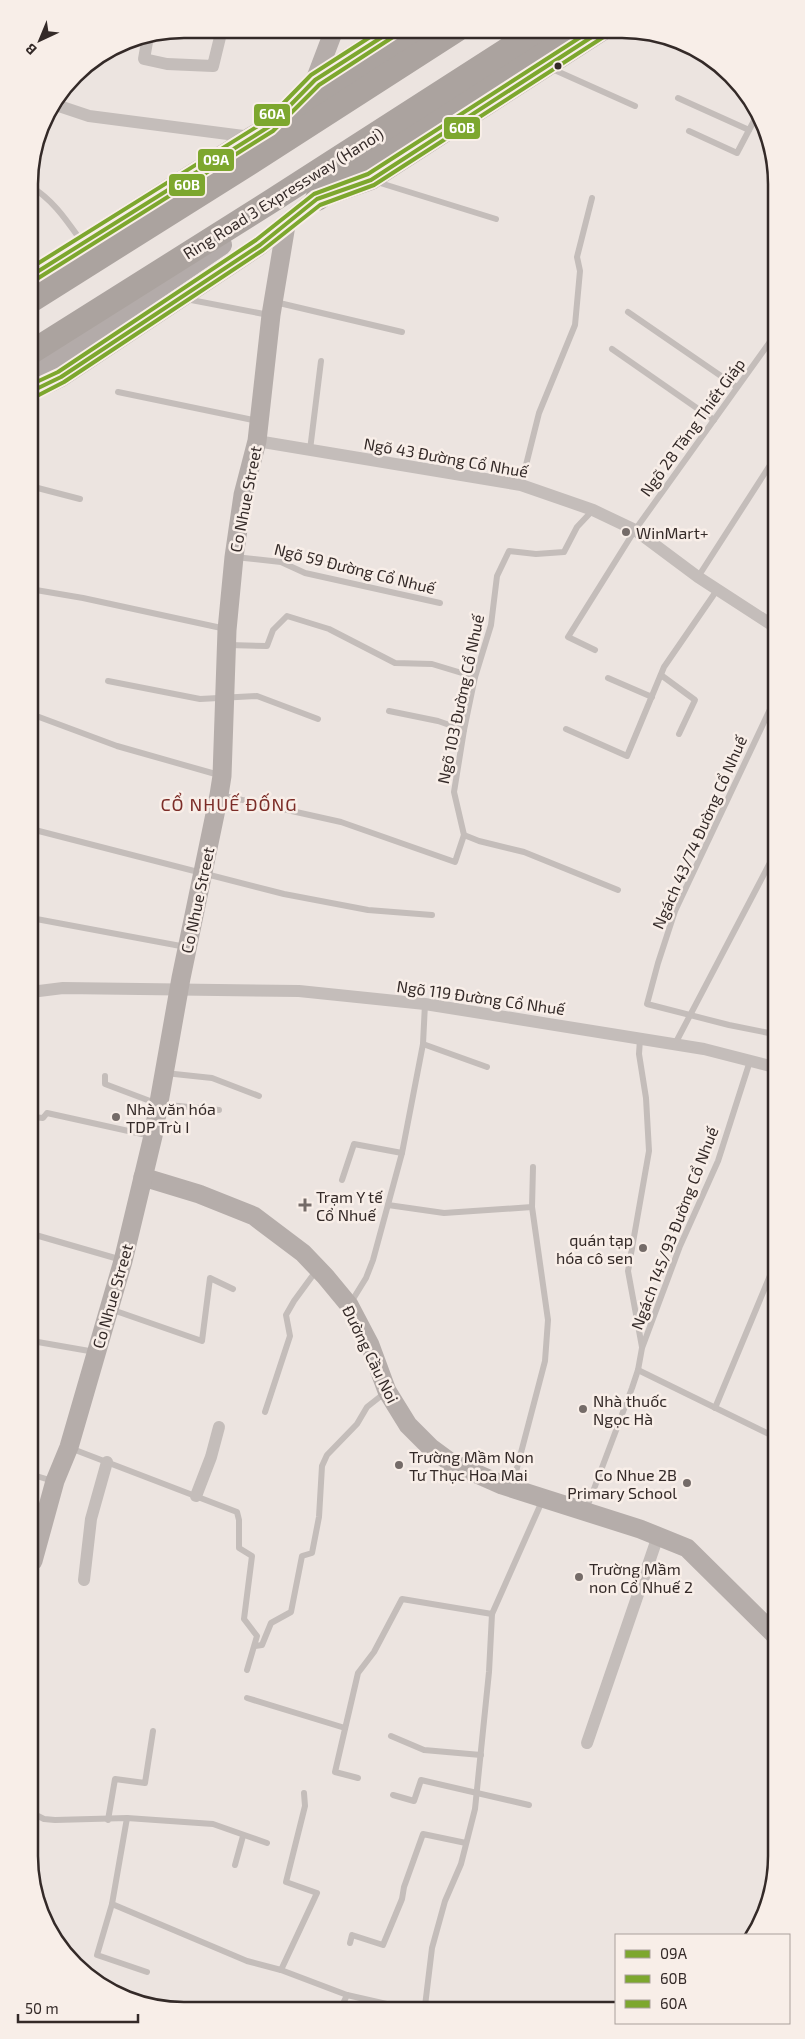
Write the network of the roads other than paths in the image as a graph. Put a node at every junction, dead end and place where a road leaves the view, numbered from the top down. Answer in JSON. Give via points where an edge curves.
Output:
{"nodes":[{"id":1,"x":220,"y":38,"type":"edge"},
{"id":2,"x":331,"y":38,"type":"edge"},
{"id":3,"x":381,"y":38,"type":"edge"},
{"id":4,"x":407,"y":38,"type":"edge"},
{"id":5,"x":434,"y":38,"type":"edge"},
{"id":6,"x":444,"y":38,"type":"edge"},
{"id":7,"x":525,"y":38,"type":"edge"},
{"id":8,"x":543,"y":38,"type":"edge"},
{"id":9,"x":558,"y":38,"type":"edge"},
{"id":10,"x":591,"y":38,"type":"edge"},
{"id":11,"x":147,"y":42,"type":"edge"},
{"id":12,"x":547,"y":66,"type":"junction"},
{"id":13,"x":316,"y":80,"type":"junction"},
{"id":14,"x":678,"y":98,"type":"dead end"},
{"id":15,"x":59,"y":106,"type":"edge"},
{"id":16,"x":634,"y":106,"type":"dead end"},
{"id":17,"x":753,"y":122,"type":"edge"},
{"id":18,"x":749,"y":130,"type":"junction"},
{"id":19,"x":260,"y":132,"type":"junction"},
{"id":20,"x":690,"y":132,"type":"dead end"},
{"id":21,"x":371,"y":180,"type":"junction"},
{"id":22,"x":38,"y":190,"type":"edge"},
{"id":23,"x":592,"y":198,"type":"dead end"},
{"id":24,"x":318,"y":199,"type":"junction"},
{"id":25,"x":496,"y":219,"type":"dead end"},
{"id":26,"x":286,"y":225,"type":"junction"},
{"id":27,"x":82,"y":243,"type":"junction"},
{"id":28,"x":38,"y":271,"type":"edge"},
{"id":29,"x":38,"y":297,"type":"edge"},
{"id":30,"x":180,"y":298,"type":"junction"},
{"id":31,"x":272,"y":309,"type":"junction"},
{"id":32,"x":628,"y":312,"type":"dead end"},
{"id":33,"x":402,"y":332,"type":"dead end"},
{"id":34,"x":768,"y":345,"type":"edge"},
{"id":35,"x":38,"y":348,"type":"edge"},
{"id":36,"x":612,"y":349,"type":"dead end"},
{"id":37,"x":321,"y":361,"type":"dead end"},
{"id":38,"x":38,"y":376,"type":"edge"},
{"id":39,"x":38,"y":388,"type":"edge"},
{"id":40,"x":737,"y":388,"type":"junction"},
{"id":41,"x":118,"y":392,"type":"dead end"},
{"id":42,"x":714,"y":420,"type":"junction"},
{"id":43,"x":259,"y":421,"type":"junction"},
{"id":44,"x":257,"y":441,"type":"junction"},
{"id":45,"x":310,"y":450,"type":"junction"},
{"id":46,"x":768,"y":468,"type":"edge"},
{"id":47,"x":521,"y":485,"type":"junction"},
{"id":48,"x":38,"y":488,"type":"edge"},
{"id":49,"x":80,"y":499,"type":"dead end"},
{"id":50,"x":593,"y":510,"type":"junction"},
{"id":51,"x":634,"y":530,"type":"junction"},
{"id":52,"x":234,"y":557,"type":"junction"},
{"id":53,"x":698,"y":577,"type":"junction"},
{"id":54,"x":38,"y":590,"type":"edge"},
{"id":55,"x":717,"y":590,"type":"junction"},
{"id":56,"x":440,"y":603,"type":"dead end"},
{"id":57,"x":768,"y":622,"type":"edge"},
{"id":58,"x":227,"y":637,"type":"junction"},
{"id":59,"x":595,"y":650,"type":"dead end"},
{"id":60,"x":661,"y":676,"type":"junction"},
{"id":61,"x":475,"y":678,"type":"junction"},
{"id":62,"x":608,"y":678,"type":"dead end"},
{"id":63,"x":108,"y":681,"type":"dead end"},
{"id":64,"x":652,"y":697,"type":"junction"},
{"id":65,"x":225,"y":698,"type":"junction"},
{"id":66,"x":389,"y":710,"type":"dead end"},
{"id":67,"x":768,"y":714,"type":"edge"},
{"id":68,"x":38,"y":717,"type":"edge"},
{"id":69,"x":318,"y":719,"type":"dead end"},
{"id":70,"x":566,"y":729,"type":"dead end"},
{"id":71,"x":464,"y":730,"type":"junction"},
{"id":72,"x":679,"y":734,"type":"dead end"},
{"id":73,"x":222,"y":776,"type":"junction"},
{"id":74,"x":219,"y":795,"type":"junction"},
{"id":75,"x":38,"y":831,"type":"edge"},
{"id":76,"x":464,"y":835,"type":"junction"},
{"id":77,"x":768,"y":867,"type":"edge"},
{"id":78,"x":204,"y":872,"type":"junction"},
{"id":79,"x":618,"y":890,"type":"dead end"},
{"id":80,"x":432,"y":915,"type":"dead end"},
{"id":81,"x":38,"y":919,"type":"edge"},
{"id":82,"x":187,"y":947,"type":"junction"},
{"id":83,"x":180,"y":990,"type":"junction"},
{"id":84,"x":38,"y":991,"type":"edge"},
{"id":85,"x":425,"y":1004,"type":"junction"},
{"id":86,"x":689,"y":1015,"type":"junction"},
{"id":87,"x":767,"y":1033,"type":"edge"},
{"id":88,"x":640,"y":1039,"type":"junction"},
{"id":89,"x":423,"y":1044,"type":"junction"},
{"id":90,"x":675,"y":1044,"type":"junction"},
{"id":91,"x":750,"y":1061,"type":"junction"},
{"id":92,"x":767,"y":1062,"type":"edge"},
{"id":93,"x":487,"y":1067,"type":"dead end"},
{"id":94,"x":164,"y":1073,"type":"junction"},
{"id":95,"x":104,"y":1076,"type":"dead end"},
{"id":96,"x":259,"y":1096,"type":"dead end"},
{"id":97,"x":158,"y":1104,"type":"junction"},
{"id":98,"x":219,"y":1110,"type":"dead end"},
{"id":99,"x":38,"y":1118,"type":"edge"},
{"id":100,"x":153,"y":1136,"type":"junction"},
{"id":101,"x":402,"y":1153,"type":"junction"},
{"id":102,"x":533,"y":1167,"type":"dead end"},
{"id":103,"x":143,"y":1177,"type":"junction"},
{"id":104,"x":342,"y":1180,"type":"dead end"},
{"id":105,"x":388,"y":1205,"type":"junction"},
{"id":106,"x":532,"y":1207,"type":"junction"},
{"id":107,"x":38,"y":1236,"type":"edge"},
{"id":108,"x":124,"y":1260,"type":"junction"},
{"id":109,"x":318,"y":1268,"type":"junction"},
{"id":110,"x":767,"y":1282,"type":"edge"},
{"id":111,"x":233,"y":1289,"type":"dead end"},
{"id":112,"x":350,"y":1305,"type":"junction"},
{"id":113,"x":109,"y":1309,"type":"junction"},
{"id":114,"x":38,"y":1342,"type":"edge"},
{"id":115,"x":642,"y":1348,"type":"junction"},
{"id":116,"x":96,"y":1352,"type":"junction"},
{"id":117,"x":638,"y":1370,"type":"junction"},
{"id":118,"x":387,"y":1391,"type":"junction"},
{"id":119,"x":715,"y":1408,"type":"junction"},
{"id":120,"x":265,"y":1412,"type":"dead end"},
{"id":121,"x":219,"y":1427,"type":"dead end"},
{"id":122,"x":767,"y":1433,"type":"edge"},
{"id":123,"x":69,"y":1447,"type":"junction"},
{"id":124,"x":107,"y":1462,"type":"junction"},
{"id":125,"x":38,"y":1476,"type":"edge"},
{"id":126,"x":55,"y":1481,"type":"junction"},
{"id":127,"x":512,"y":1488,"type":"junction"},
{"id":128,"x":196,"y":1496,"type":"junction"},
{"id":129,"x":544,"y":1498,"type":"junction"},
{"id":130,"x":586,"y":1511,"type":"junction"},
{"id":131,"x":658,"y":1536,"type":"junction"},
{"id":132,"x":38,"y":1543,"type":"edge"},
{"id":133,"x":84,"y":1580,"type":"dead end"},
{"id":134,"x":492,"y":1614,"type":"junction"},
{"id":135,"x":767,"y":1627,"type":"edge"},
{"id":136,"x":255,"y":1646,"type":"junction"},
{"id":137,"x":248,"y":1670,"type":"dead end"},
{"id":138,"x":248,"y":1698,"type":"dead end"},
{"id":139,"x":345,"y":1728,"type":"junction"},
{"id":140,"x":153,"y":1731,"type":"dead end"},
{"id":141,"x":391,"y":1736,"type":"dead end"},
{"id":142,"x":587,"y":1742,"type":"dead end"},
{"id":143,"x":481,"y":1755,"type":"junction"},
{"id":144,"x":358,"y":1778,"type":"dead end"},
{"id":145,"x":477,"y":1792,"type":"junction"},
{"id":146,"x":304,"y":1793,"type":"dead end"},
{"id":147,"x":392,"y":1795,"type":"dead end"},
{"id":148,"x":529,"y":1805,"type":"dead end"},
{"id":149,"x":38,"y":1816,"type":"edge"},
{"id":150,"x":127,"y":1818,"type":"junction"},
{"id":151,"x":108,"y":1820,"type":"junction"},
{"id":152,"x":243,"y":1836,"type":"junction"},
{"id":153,"x":268,"y":1843,"type":"dead end"},
{"id":154,"x":466,"y":1843,"type":"junction"},
{"id":155,"x":235,"y":1865,"type":"dead end"},
{"id":156,"x":112,"y":1904,"type":"junction"},
{"id":157,"x":350,"y":1943,"type":"dead end"},
{"id":158,"x":281,"y":1970,"type":"junction"},
{"id":159,"x":147,"y":1972,"type":"dead end"},
{"id":160,"x":347,"y":1995,"type":"junction"},
{"id":161,"x":344,"y":2002,"type":"edge"},
{"id":162,"x":378,"y":2002,"type":"edge"},
{"id":163,"x":425,"y":2002,"type":"edge"}],
"edges":[{"from":1,"to":11,"type":"street","via":[[213,66],[167,64],[144,59]]},
{"from":2,"to":13,"type":"main road"},
{"from":3,"to":13,"type":"main road"},
{"from":4,"to":19,"type":"highway"},
{"from":5,"to":19,"type":"main road","via":[[319,112]]},
{"from":6,"to":29,"type":"highway"},
{"from":7,"to":35,"type":"highway","name":"Ring Road 3 Expressway (Hanoi)"},
{"from":8,"to":38,"type":"main road","via":[[250,226],[49,363]]},
{"from":9,"to":24,"type":"highway"},
{"from":10,"to":12,"type":"main road"},
{"from":12,"to":16,"type":"lane"},
{"from":12,"to":21,"type":"main road"},
{"from":13,"to":19,"type":"main road"},
{"from":14,"to":18,"type":"lane"},
{"from":15,"to":19,"type":"street","via":[[89,116]]},
{"from":17,"to":18,"type":"lane"},
{"from":18,"to":20,"type":"lane","via":[[737,153]]},
{"from":19,"to":27,"type":"main road"},
{"from":21,"to":24,"type":"main road"},
{"from":21,"to":25,"type":"lane"},
{"from":22,"to":27,"type":"lane","via":[[60,210]]},
{"from":23,"to":47,"type":"lane","via":[[577,257],[580,271],[575,325],[539,413]]},
{"from":24,"to":26,"type":"main road"},
{"from":26,"to":30,"type":"main road"},
{"from":26,"to":31,"type":"main road","name":"Co Nhue Street"},
{"from":27,"to":28,"type":"main road"},
{"from":30,"to":31,"type":"lane"},
{"from":30,"to":39,"type":"main road","via":[[61,378]]},
{"from":31,"to":33,"type":"lane"},
{"from":31,"to":43,"type":"main road","name":"Co Nhue Street"},
{"from":32,"to":40,"type":"lane"},
{"from":34,"to":40,"type":"lane","name":"Ngõ 28 Tăng Thiết Giáp"},
{"from":36,"to":42,"type":"lane"},
{"from":37,"to":45,"type":"lane"},
{"from":40,"to":42,"type":"lane","name":"Ngõ 28 Tăng Thiết Giáp"},
{"from":41,"to":43,"type":"lane"},
{"from":42,"to":51,"type":"lane","name":"Ngõ 28 Tăng Thiết Giáp"},
{"from":43,"to":44,"type":"main road","name":"Co Nhue Street"},
{"from":44,"to":45,"type":"street","name":"Ngõ 43 Đường Cổ Nhuế"},
{"from":44,"to":52,"type":"main road","name":"Co Nhue Street","via":[[243,494]]},
{"from":45,"to":47,"type":"street","name":"Ngõ 43 Đường Cổ Nhuế"},
{"from":46,"to":53,"type":"lane"},
{"from":47,"to":50,"type":"street","name":"Ngõ 43 Đường Cổ Nhuế"},
{"from":48,"to":49,"type":"lane"},
{"from":50,"to":51,"type":"street","name":"Ngõ 43 Đường Cổ Nhuế"},
{"from":50,"to":61,"type":"lane","name":"Ngõ 103 Đường Cổ Nhuế","via":[[577,527],[564,552],[536,554],[509,551],[498,576],[491,625]]},
{"from":51,"to":53,"type":"street","name":"Ngõ 43 Đường Cổ Nhuế"},
{"from":51,"to":59,"type":"lane","name":"Ngõ 28 Tăng Thiết Giáp","via":[[568,637]]},
{"from":52,"to":56,"type":"lane","name":"Ngõ 59 Đường Cổ Nhuế","via":[[282,562],[305,573]]},
{"from":52,"to":58,"type":"main road","name":"Co Nhue Street"},
{"from":53,"to":55,"type":"street","name":"Ngõ 43 Đường Cổ Nhuế"},
{"from":54,"to":58,"type":"lane","via":[[83,598]]},
{"from":55,"to":57,"type":"street","name":"Ngõ 43 Đường Cổ Nhuế"},
{"from":55,"to":60,"type":"lane"},
{"from":58,"to":61,"type":"lane","via":[[267,646],[273,630],[286,616],[329,629],[395,663],[432,664]]},
{"from":58,"to":65,"type":"main road","name":"Co Nhue Street"},
{"from":60,"to":64,"type":"lane"},
{"from":60,"to":72,"type":"lane","via":[[695,700]]},
{"from":61,"to":71,"type":"lane","name":"Ngõ 103 Đường Cổ Nhuế"},
{"from":62,"to":64,"type":"lane"},
{"from":63,"to":65,"type":"lane","via":[[200,699]]},
{"from":64,"to":70,"type":"lane","via":[[627,756]]},
{"from":65,"to":69,"type":"lane","via":[[257,696]]},
{"from":65,"to":73,"type":"main road","name":"Co Nhue Street"},
{"from":66,"to":71,"type":"lane"},
{"from":67,"to":86,"type":"lane","name":"Ngách 43/74 Đường Cổ Nhuế","via":[[675,912],[647,1004]]},
{"from":68,"to":73,"type":"lane","via":[[117,746]]},
{"from":71,"to":76,"type":"lane","name":"Ngõ 103 Đường Cổ Nhuế","via":[[454,792]]},
{"from":73,"to":74,"type":"main road","name":"Co Nhue Street"},
{"from":74,"to":76,"type":"lane","via":[[341,822],[455,862]]},
{"from":74,"to":78,"type":"main road","name":"Co Nhue Street"},
{"from":75,"to":78,"type":"lane"},
{"from":76,"to":79,"type":"lane","via":[[524,852]]},
{"from":77,"to":86,"type":"lane"},
{"from":78,"to":80,"type":"lane","via":[[284,894],[368,910]]},
{"from":78,"to":82,"type":"main road","name":"Co Nhue Street"},
{"from":81,"to":82,"type":"lane"},
{"from":82,"to":83,"type":"main road","name":"Co Nhue Street"},
{"from":83,"to":84,"type":"street","name":"Ngõ 119 Đường Cổ Nhuế","via":[[63,988]]},
{"from":83,"to":85,"type":"street","name":"Ngõ 119 Đường Cổ Nhuế","via":[[299,991]]},
{"from":83,"to":94,"type":"main road","name":"Co Nhue Street"},
{"from":85,"to":88,"type":"street","name":"Ngõ 119 Đường Cổ Nhuế"},
{"from":85,"to":89,"type":"lane"},
{"from":86,"to":87,"type":"lane"},
{"from":86,"to":90,"type":"lane"},
{"from":88,"to":90,"type":"street","name":"Ngõ 119 Đường Cổ Nhuế"},
{"from":88,"to":115,"type":"lane","via":[[649,1151],[628,1271]]},
{"from":89,"to":93,"type":"lane"},
{"from":89,"to":101,"type":"lane"},
{"from":90,"to":91,"type":"street","name":"Ngõ 119 Đường Cổ Nhuế","via":[[718,1048]]},
{"from":91,"to":92,"type":"street","name":"Ngõ 119 Đường Cổ Nhuế"},
{"from":91,"to":115,"type":"lane","name":"Ngách 145/93 Đường Cổ Nhuế","via":[[718,1161],[680,1246]]},
{"from":94,"to":96,"type":"lane","via":[[212,1078]]},
{"from":94,"to":97,"type":"main road","name":"Co Nhue Street"},
{"from":95,"to":97,"type":"lane","via":[[105,1084]]},
{"from":97,"to":98,"type":"lane"},
{"from":97,"to":100,"type":"main road","name":"Co Nhue Street"},
{"from":99,"to":100,"type":"lane","via":[[43,1118],[47,1112]]},
{"from":100,"to":103,"type":"main road","name":"Co Nhue Street"},
{"from":101,"to":104,"type":"lane","via":[[354,1144]]},
{"from":101,"to":105,"type":"lane"},
{"from":102,"to":106,"type":"lane"},
{"from":103,"to":108,"type":"main road","name":"Co Nhue Street"},
{"from":103,"to":109,"type":"main road","name":"Đường Cầu Noi","via":[[199,1194],[254,1216]]},
{"from":105,"to":106,"type":"lane","via":[[444,1213]]},
{"from":105,"to":112,"type":"lane","via":[[373,1260]]},
{"from":106,"to":127,"type":"lane","via":[[548,1320],[545,1361]]},
{"from":107,"to":108,"type":"lane"},
{"from":108,"to":113,"type":"main road","name":"Co Nhue Street"},
{"from":109,"to":112,"type":"main road","name":"Đường Cầu Noi"},
{"from":109,"to":120,"type":"lane","via":[[286,1315],[290,1336]]},
{"from":110,"to":119,"type":"lane"},
{"from":111,"to":113,"type":"lane","via":[[210,1278],[202,1341]]},
{"from":112,"to":118,"type":"main road","name":"Đường Cầu Noi","via":[[370,1345]]},
{"from":113,"to":116,"type":"main road","name":"Co Nhue Street"},
{"from":114,"to":116,"type":"lane"},
{"from":115,"to":117,"type":"lane"},
{"from":116,"to":123,"type":"main road","name":"Co Nhue Street"},
{"from":117,"to":119,"type":"lane"},
{"from":117,"to":130,"type":"lane"},
{"from":118,"to":127,"type":"main road","name":"Đường Cầu Noi","via":[[408,1425],[430,1448],[450,1462]]},
{"from":118,"to":136,"type":"lane","via":[[367,1407],[357,1424],[327,1455],[322,1466],[312,1553],[302,1556],[291,1612],[271,1623],[262,1645]]},
{"from":119,"to":122,"type":"lane"},
{"from":121,"to":128,"type":"street"},
{"from":123,"to":124,"type":"lane"},
{"from":123,"to":126,"type":"main road","name":"Co Nhue Street"},
{"from":124,"to":128,"type":"lane"},
{"from":124,"to":133,"type":"street","via":[[92,1519]]},
{"from":125,"to":126,"type":"lane"},
{"from":126,"to":132,"type":"main road","name":"Co Nhue Street"},
{"from":127,"to":129,"type":"main road","name":"Đường Cầu Noi"},
{"from":128,"to":136,"type":"lane","via":[[237,1512],[239,1548],[252,1556],[244,1619],[257,1636]]},
{"from":129,"to":130,"type":"main road","name":"Đường Cầu Noi"},
{"from":129,"to":134,"type":"lane"},
{"from":130,"to":131,"type":"main road","name":"Đường Cầu Noi"},
{"from":131,"to":135,"type":"main road","name":"Đường Cầu Noi","via":[[687,1548]]},
{"from":131,"to":142,"type":"street"},
{"from":134,"to":139,"type":"lane","via":[[402,1599],[374,1652],[358,1673]]},
{"from":134,"to":143,"type":"lane"},
{"from":136,"to":137,"type":"lane"},
{"from":138,"to":139,"type":"lane"},
{"from":139,"to":144,"type":"lane","via":[[335,1772]]},
{"from":140,"to":151,"type":"lane","via":[[144,1783],[115,1779]]},
{"from":141,"to":143,"type":"lane","via":[[424,1750]]},
{"from":143,"to":145,"type":"lane"},
{"from":145,"to":147,"type":"lane","via":[[421,1780],[414,1802]]},
{"from":145,"to":148,"type":"lane"},
{"from":145,"to":154,"type":"lane"},
{"from":146,"to":158,"type":"lane","via":[[305,1806],[286,1882],[317,1892]]},
{"from":149,"to":151,"type":"lane","via":[[55,1820]]},
{"from":150,"to":151,"type":"lane"},
{"from":150,"to":152,"type":"lane","via":[[213,1824]]},
{"from":150,"to":156,"type":"lane"},
{"from":152,"to":153,"type":"lane"},
{"from":152,"to":155,"type":"lane"},
{"from":154,"to":157,"type":"lane","via":[[423,1834],[383,1944],[352,1935]]},
{"from":154,"to":163,"type":"lane","via":[[432,1948]]},
{"from":156,"to":158,"type":"lane","via":[[247,1961]]},
{"from":156,"to":159,"type":"lane","via":[[97,1955]]},
{"from":158,"to":160,"type":"lane"},
{"from":160,"to":161,"type":"lane"},
{"from":160,"to":162,"type":"lane"}]}
